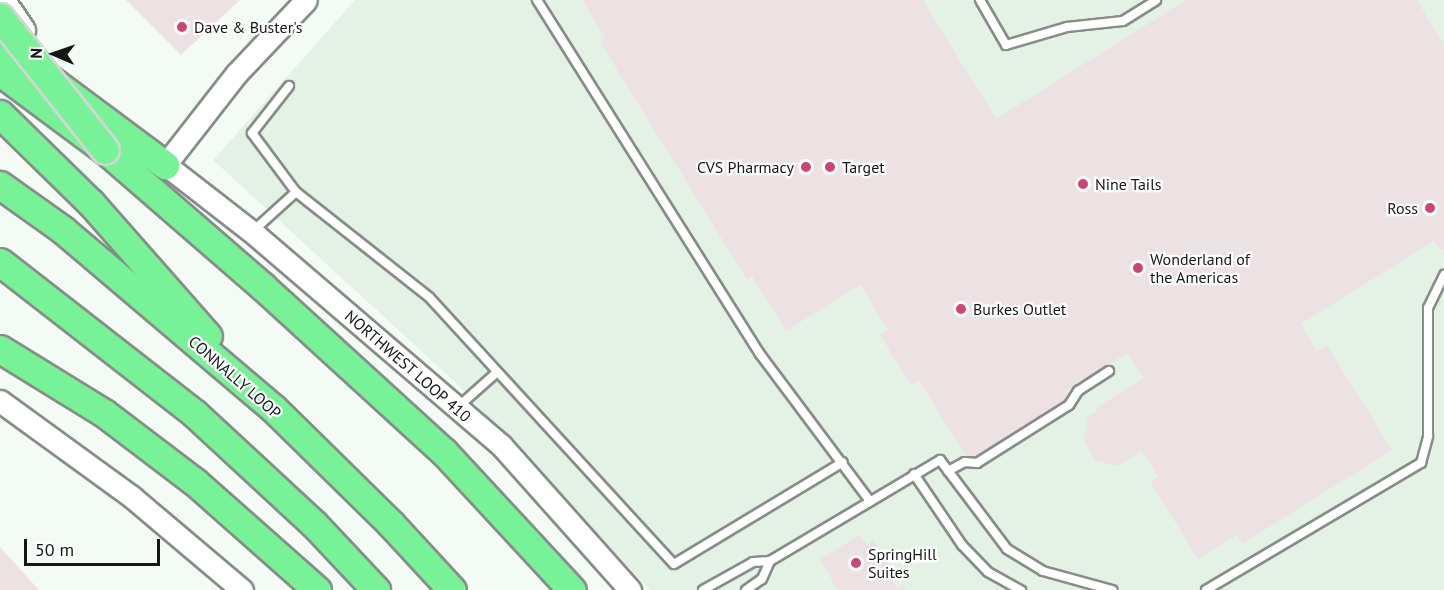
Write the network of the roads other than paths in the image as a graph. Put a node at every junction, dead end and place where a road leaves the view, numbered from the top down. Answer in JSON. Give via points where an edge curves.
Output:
{"nodes":[{"id":1,"x":4,"y":0,"type":"edge"},
{"id":2,"x":306,"y":0,"type":"edge"},
{"id":3,"x":537,"y":0,"type":"edge"},
{"id":4,"x":980,"y":0,"type":"edge"},
{"id":5,"x":1156,"y":0,"type":"edge"},
{"id":6,"x":0,"y":17,"type":"edge"},
{"id":7,"x":0,"y":42,"type":"edge"},
{"id":8,"x":0,"y":72,"type":"edge"},
{"id":9,"x":289,"y":86,"type":"dead end"},
{"id":10,"x":0,"y":114,"type":"edge"},
{"id":11,"x":105,"y":150,"type":"junction"},
{"id":12,"x":165,"y":165,"type":"junction"},
{"id":13,"x":0,"y":185,"type":"edge"},
{"id":14,"x":296,"y":192,"type":"junction"},
{"id":15,"x":251,"y":232,"type":"junction"},
{"id":16,"x":0,"y":262,"type":"edge"},
{"id":17,"x":1444,"y":275,"type":"edge"},
{"id":18,"x":0,"y":349,"type":"edge"},
{"id":19,"x":1109,"y":371,"type":"dead end"},
{"id":20,"x":496,"y":373,"type":"junction"},
{"id":21,"x":0,"y":401,"type":"edge"},
{"id":22,"x":273,"y":408,"type":"junction"},
{"id":23,"x":457,"y":408,"type":"junction"},
{"id":24,"x":843,"y":462,"type":"junction"},
{"id":25,"x":948,"y":471,"type":"junction"},
{"id":26,"x":914,"y":474,"type":"junction"},
{"id":27,"x":870,"y":501,"type":"junction"},
{"id":28,"x":770,"y":561,"type":"junction"},
{"id":29,"x":630,"y":589,"type":"edge"},
{"id":30,"x":242,"y":590,"type":"edge"},
{"id":31,"x":317,"y":590,"type":"edge"},
{"id":32,"x":376,"y":590,"type":"edge"},
{"id":33,"x":452,"y":590,"type":"edge"},
{"id":34,"x":572,"y":590,"type":"edge"},
{"id":35,"x":703,"y":590,"type":"edge"},
{"id":36,"x":746,"y":590,"type":"edge"},
{"id":37,"x":1021,"y":590,"type":"edge"},
{"id":38,"x":1112,"y":590,"type":"edge"},
{"id":39,"x":1206,"y":590,"type":"edge"}],
"edges":[{"from":1,"to":12,"type":"main road","name":"NORTHWEST LOOP 410","via":[[61,76]]},
{"from":2,"to":12,"type":"main road","via":[[237,73]]},
{"from":3,"to":24,"type":"lane","via":[[760,354]]},
{"from":4,"to":5,"type":"lane","via":[[1006,45],[1067,27],[1123,21]]},
{"from":6,"to":11,"type":"highway","bridge":true},
{"from":7,"to":12,"type":"highway"},
{"from":8,"to":11,"type":"highway","bridge":true},
{"from":9,"to":14,"type":"lane","via":[[252,133]]},
{"from":10,"to":22,"type":"highway","via":[[91,203]]},
{"from":11,"to":34,"type":"highway","via":[[444,452]]},
{"from":12,"to":15,"type":"main road","name":"NORTHWEST LOOP 410"},
{"from":13,"to":22,"type":"highway","name":"CONNALLY LOOP","via":[[63,230]]},
{"from":14,"to":15,"type":"lane"},
{"from":14,"to":20,"type":"lane","via":[[429,297]]},
{"from":15,"to":23,"type":"main road","name":"NORTHWEST LOOP 410"},
{"from":16,"to":32,"type":"highway","via":[[194,413],[314,524]]},
{"from":17,"to":39,"type":"lane","via":[[1428,308],[1428,436],[1421,463]]},
{"from":18,"to":31,"type":"highway","via":[[104,413],[195,482]]},
{"from":19,"to":25,"type":"lane","via":[[1078,391],[1070,405],[977,463],[965,462]]},
{"from":20,"to":23,"type":"lane"},
{"from":20,"to":24,"type":"lane","via":[[674,564]]},
{"from":21,"to":30,"type":"main road","via":[[132,497]]},
{"from":22,"to":33,"type":"highway","name":"CONNALLY LOOP"},
{"from":23,"to":29,"type":"main road","name":"NORTHWEST LOOP 410","via":[[501,445]]},
{"from":24,"to":27,"type":"lane"},
{"from":25,"to":26,"type":"lane","via":[[940,460]]},
{"from":25,"to":38,"type":"lane","via":[[1007,549],[1043,570]]},
{"from":26,"to":27,"type":"lane"},
{"from":26,"to":37,"type":"lane","via":[[962,544],[988,572]]},
{"from":27,"to":28,"type":"lane"},
{"from":28,"to":35,"type":"lane","via":[[753,562]]},
{"from":28,"to":36,"type":"lane","via":[[762,579]]}]}
